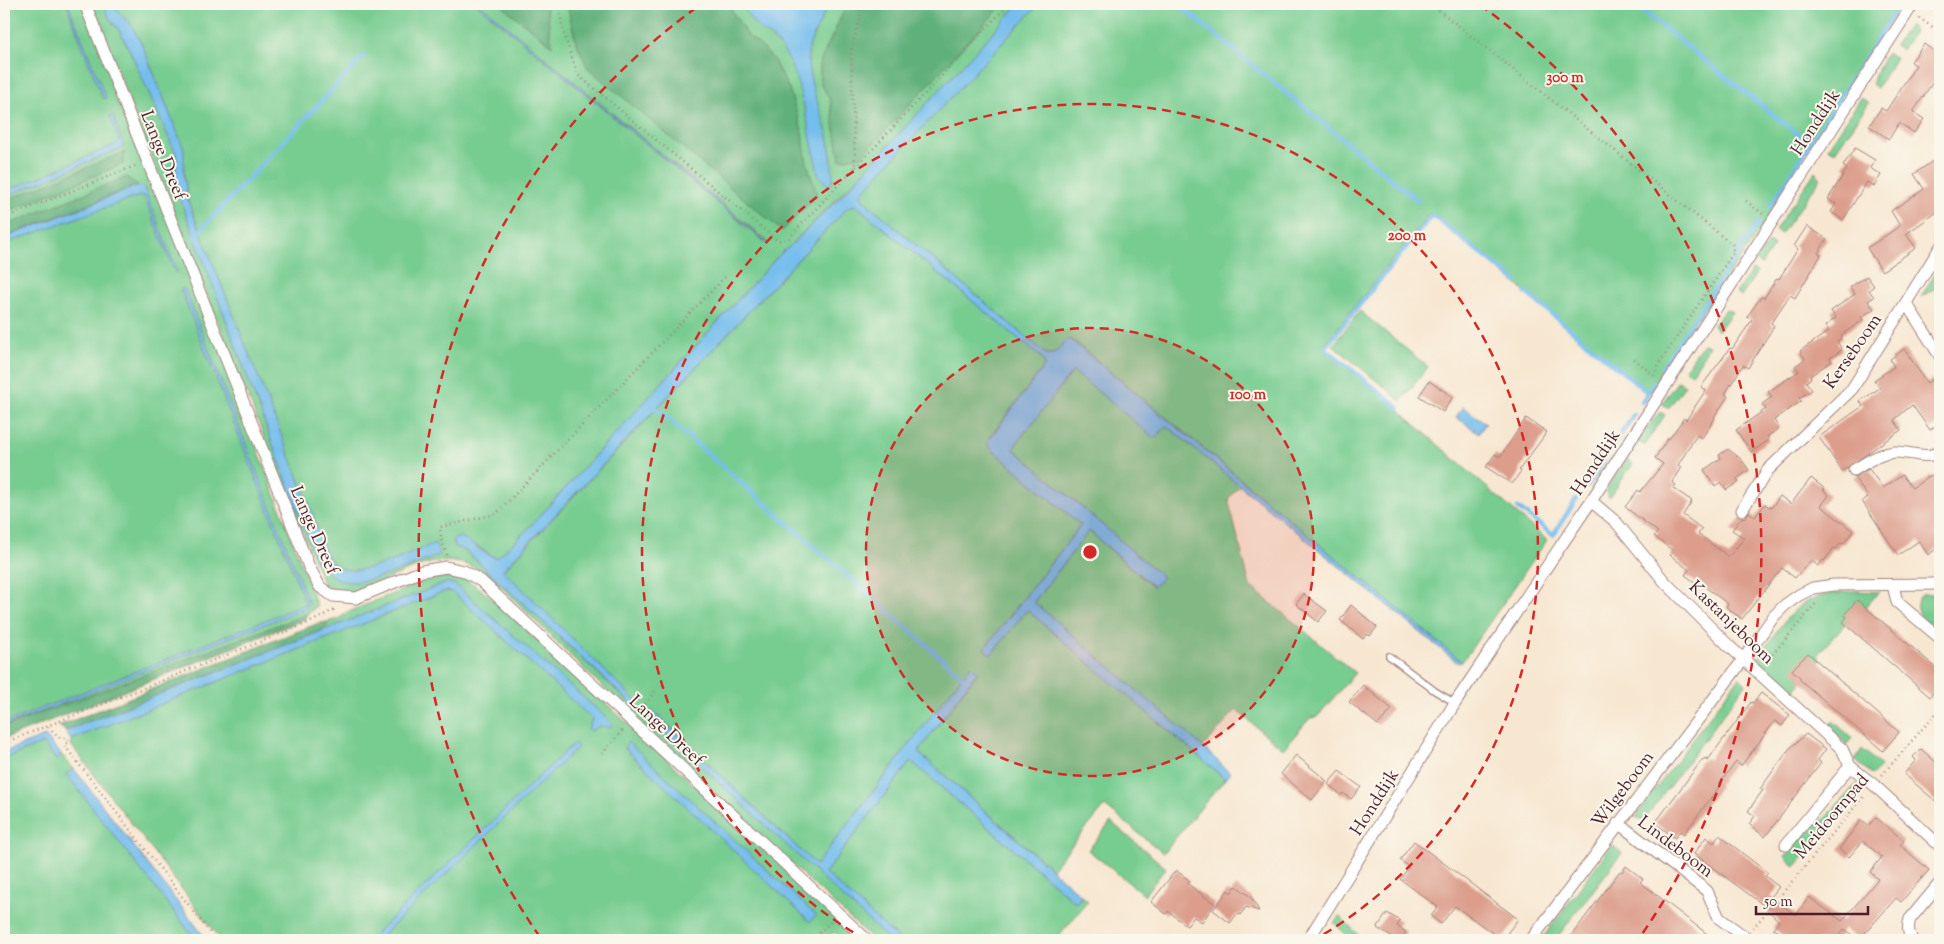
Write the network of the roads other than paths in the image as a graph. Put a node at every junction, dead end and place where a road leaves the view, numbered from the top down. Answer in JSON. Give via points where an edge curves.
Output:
{"nodes":[{"id":1,"x":85,"y":4,"type":"edge"},
{"id":2,"x":1911,"y":7,"type":"edge"},
{"id":3,"x":1940,"y":248,"type":"edge"},
{"id":4,"x":1906,"y":303,"type":"junction"},
{"id":5,"x":1940,"y":356,"type":"edge"},
{"id":6,"x":1940,"y":452,"type":"edge"},
{"id":7,"x":1854,"y":470,"type":"dead end"},
{"id":8,"x":1591,"y":501,"type":"junction"},
{"id":9,"x":1742,"y":510,"type":"dead end"},
{"id":10,"x":1940,"y":584,"type":"edge"},
{"id":11,"x":1893,"y":585,"type":"junction"},
{"id":12,"x":1940,"y":638,"type":"edge"},
{"id":13,"x":1389,"y":656,"type":"dead end"},
{"id":14,"x":1743,"y":660,"type":"junction"},
{"id":15,"x":1455,"y":703,"type":"junction"},
{"id":16,"x":1850,"y":766,"type":"junction"},
{"id":17,"x":1618,"y":824,"type":"junction"},
{"id":18,"x":1786,"y":845,"type":"dead end"},
{"id":19,"x":1940,"y":846,"type":"edge"},
{"id":20,"x":1940,"y":883,"type":"edge"},
{"id":21,"x":1747,"y":939,"type":"edge"},
{"id":22,"x":867,"y":940,"type":"edge"},
{"id":23,"x":1308,"y":940,"type":"edge"},
{"id":24,"x":1531,"y":940,"type":"edge"},
{"id":25,"x":1912,"y":940,"type":"edge"}],
"edges":[{"from":1,"to":22,"type":"street","name":"Lange Dreef","via":[[309,567],[320,587],[333,596],[356,598],[422,571],[446,567],[481,581]]},
{"from":2,"to":8,"type":"street","name":"Honddijk"},
{"from":3,"to":4,"type":"street","name":"Kerseboom"},
{"from":4,"to":5,"type":"street"},
{"from":4,"to":9,"type":"street","name":"Kerseboom","via":[[1852,389],[1768,470]]},
{"from":6,"to":7,"type":"street","via":[[1928,456],[1905,452],[1884,454]]},
{"from":8,"to":14,"type":"street","name":"Kastanjeboom","via":[[1616,522],[1665,582]]},
{"from":8,"to":15,"type":"street","name":"Honddijk"},
{"from":10,"to":11,"type":"street","name":"Wilgeboom"},
{"from":11,"to":12,"type":"street","via":[[1898,602]]},
{"from":11,"to":14,"type":"street","name":"Wilgeboom","via":[[1813,588],[1785,605],[1774,616]]},
{"from":13,"to":15,"type":"lane"},
{"from":14,"to":16,"type":"street","name":"Kastanjeboom","via":[[1842,749]]},
{"from":14,"to":17,"type":"street","name":"Wilgeboom"},
{"from":15,"to":23,"type":"street","name":"Honddijk"},
{"from":16,"to":18,"type":"street"},
{"from":16,"to":19,"type":"street","name":"Kastanjeboom"},
{"from":17,"to":21,"type":"street","name":"Lindeboom","via":[[1707,891],[1719,918]]},
{"from":17,"to":24,"type":"street","name":"Wilgeboom"},
{"from":20,"to":25,"type":"street","via":[[1910,919],[1908,925]]}]}
